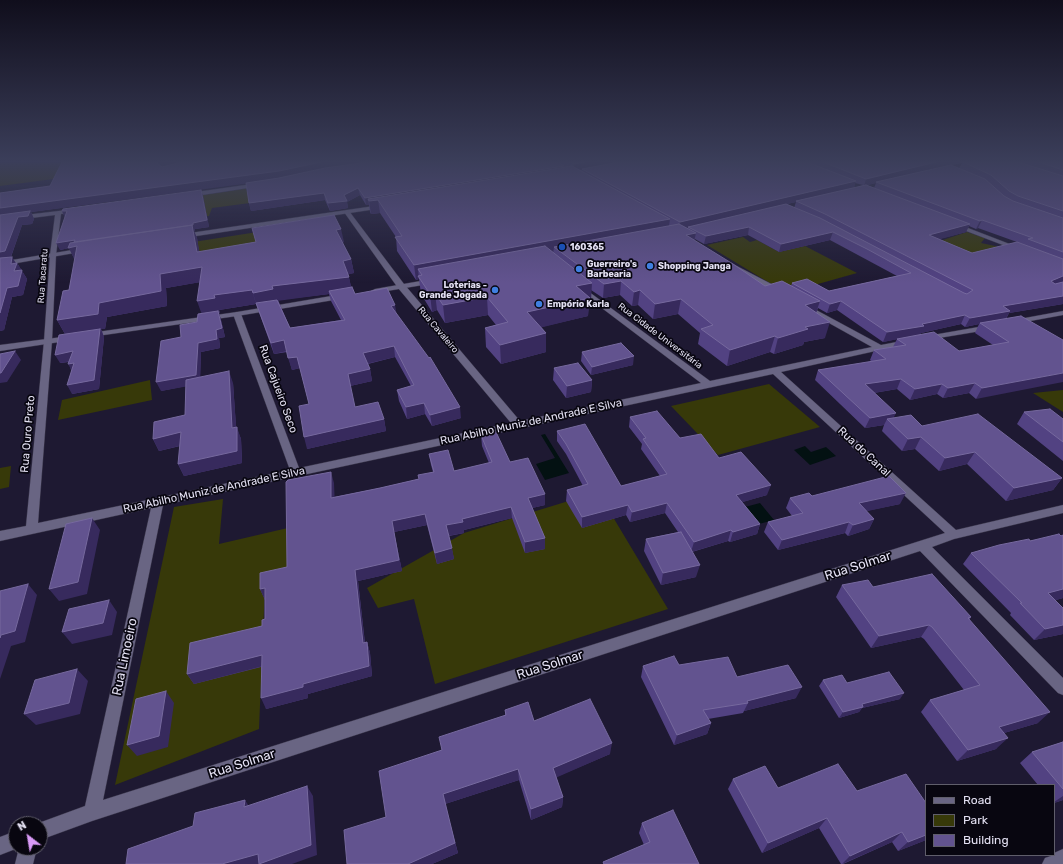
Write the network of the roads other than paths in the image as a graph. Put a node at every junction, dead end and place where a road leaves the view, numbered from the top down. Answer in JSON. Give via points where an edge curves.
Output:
{"nodes":[{"id":1,"x":386,"y":206,"type":"edge"},
{"id":2,"x":81,"y":210,"type":"edge"},
{"id":3,"x":347,"y":212,"type":"junction"},
{"id":4,"x":58,"y":213,"type":"junction"},
{"id":5,"x":0,"y":220,"type":"edge"},
{"id":6,"x":945,"y":221,"type":"edge"},
{"id":7,"x":177,"y":237,"type":"edge"},
{"id":8,"x":92,"y":249,"type":"edge"},
{"id":9,"x":1026,"y":252,"type":"edge"},
{"id":10,"x":53,"y":255,"type":"junction"},
{"id":11,"x":723,"y":260,"type":"edge"},
{"id":12,"x":0,"y":264,"type":"edge"},
{"id":13,"x":439,"y":279,"type":"edge"},
{"id":14,"x":576,"y":284,"type":"edge"},
{"id":15,"x":401,"y":286,"type":"junction"},
{"id":16,"x":370,"y":291,"type":"edge"},
{"id":17,"x":354,"y":294,"type":"edge"},
{"id":18,"x":783,"y":294,"type":"edge"},
{"id":19,"x":797,"y":302,"type":"edge"},
{"id":20,"x":1063,"y":313,"type":"edge"},
{"id":21,"x":237,"y":314,"type":"junction"},
{"id":22,"x":48,"y":341,"type":"junction"},
{"id":23,"x":878,"y":347,"type":"junction"},
{"id":24,"x":0,"y":348,"type":"edge"},
{"id":25,"x":774,"y":370,"type":"junction"},
{"id":26,"x":708,"y":384,"type":"junction"},
{"id":27,"x":518,"y":425,"type":"junction"},
{"id":28,"x":296,"y":473,"type":"junction"},
{"id":29,"x":158,"y":502,"type":"junction"},
{"id":30,"x":1063,"y":509,"type":"edge"},
{"id":31,"x":32,"y":529,"type":"junction"},
{"id":32,"x":954,"y":535,"type":"junction"},
{"id":33,"x":0,"y":536,"type":"edge"},
{"id":34,"x":922,"y":545,"type":"junction"},
{"id":35,"x":1063,"y":688,"type":"edge"},
{"id":36,"x":92,"y":812,"type":"junction"},
{"id":37,"x":48,"y":828,"type":"edge"},
{"id":38,"x":1063,"y":858,"type":"edge"},
{"id":39,"x":1051,"y":864,"type":"edge"}],
"edges":[{"from":1,"to":3,"type":"street"},
{"from":2,"to":4,"type":"street"},
{"from":3,"to":7,"type":"street"},
{"from":3,"to":15,"type":"street","name":"Rua Cavaleiro"},
{"from":4,"to":5,"type":"street"},
{"from":4,"to":10,"type":"street","name":"Rua Tacaratu"},
{"from":6,"to":9,"type":"street"},
{"from":8,"to":10,"type":"street"},
{"from":10,"to":12,"type":"street"},
{"from":10,"to":22,"type":"street","name":"Rua Tacaratu"},
{"from":11,"to":18,"type":"street"},
{"from":13,"to":15,"type":"street"},
{"from":14,"to":26,"type":"street","name":"Rua Cidade Universitária"},
{"from":15,"to":16,"type":"street"},
{"from":15,"to":27,"type":"street","name":"Rua Cavaleiro"},
{"from":17,"to":21,"type":"street"},
{"from":19,"to":23,"type":"street"},
{"from":20,"to":23,"type":"street","name":"Rua Abilho Muniz de Andrade E Silva"},
{"from":21,"to":22,"type":"street"},
{"from":21,"to":28,"type":"street","name":"Rua Cajueiro Seco"},
{"from":22,"to":24,"type":"street"},
{"from":22,"to":31,"type":"street","name":"Rua Ouro Preto"},
{"from":23,"to":25,"type":"street","name":"Rua Abilho Muniz de Andrade E Silva"},
{"from":25,"to":26,"type":"street","name":"Rua Abilho Muniz de Andrade E Silva"},
{"from":25,"to":32,"type":"street","name":"Rua do Canal"},
{"from":26,"to":27,"type":"street","name":"Rua Abilho Muniz de Andrade E Silva"},
{"from":27,"to":28,"type":"street","name":"Rua Abilho Muniz de Andrade E Silva"},
{"from":28,"to":29,"type":"street","name":"Rua Abilho Muniz de Andrade E Silva"},
{"from":29,"to":31,"type":"street","name":"Rua Abilho Muniz de Andrade E Silva"},
{"from":29,"to":36,"type":"street","name":"Rua Limoeiro"},
{"from":30,"to":32,"type":"street","name":"Rua Solmar"},
{"from":31,"to":33,"type":"street","name":"Rua Abilho Muniz de Andrade E Silva"},
{"from":32,"to":34,"type":"street","name":"Rua Solmar"},
{"from":34,"to":35,"type":"street"},
{"from":34,"to":36,"type":"street","name":"Rua Solmar"},
{"from":36,"to":37,"type":"street","name":"Rua Solmar"},
{"from":38,"to":39,"type":"street"}]}
